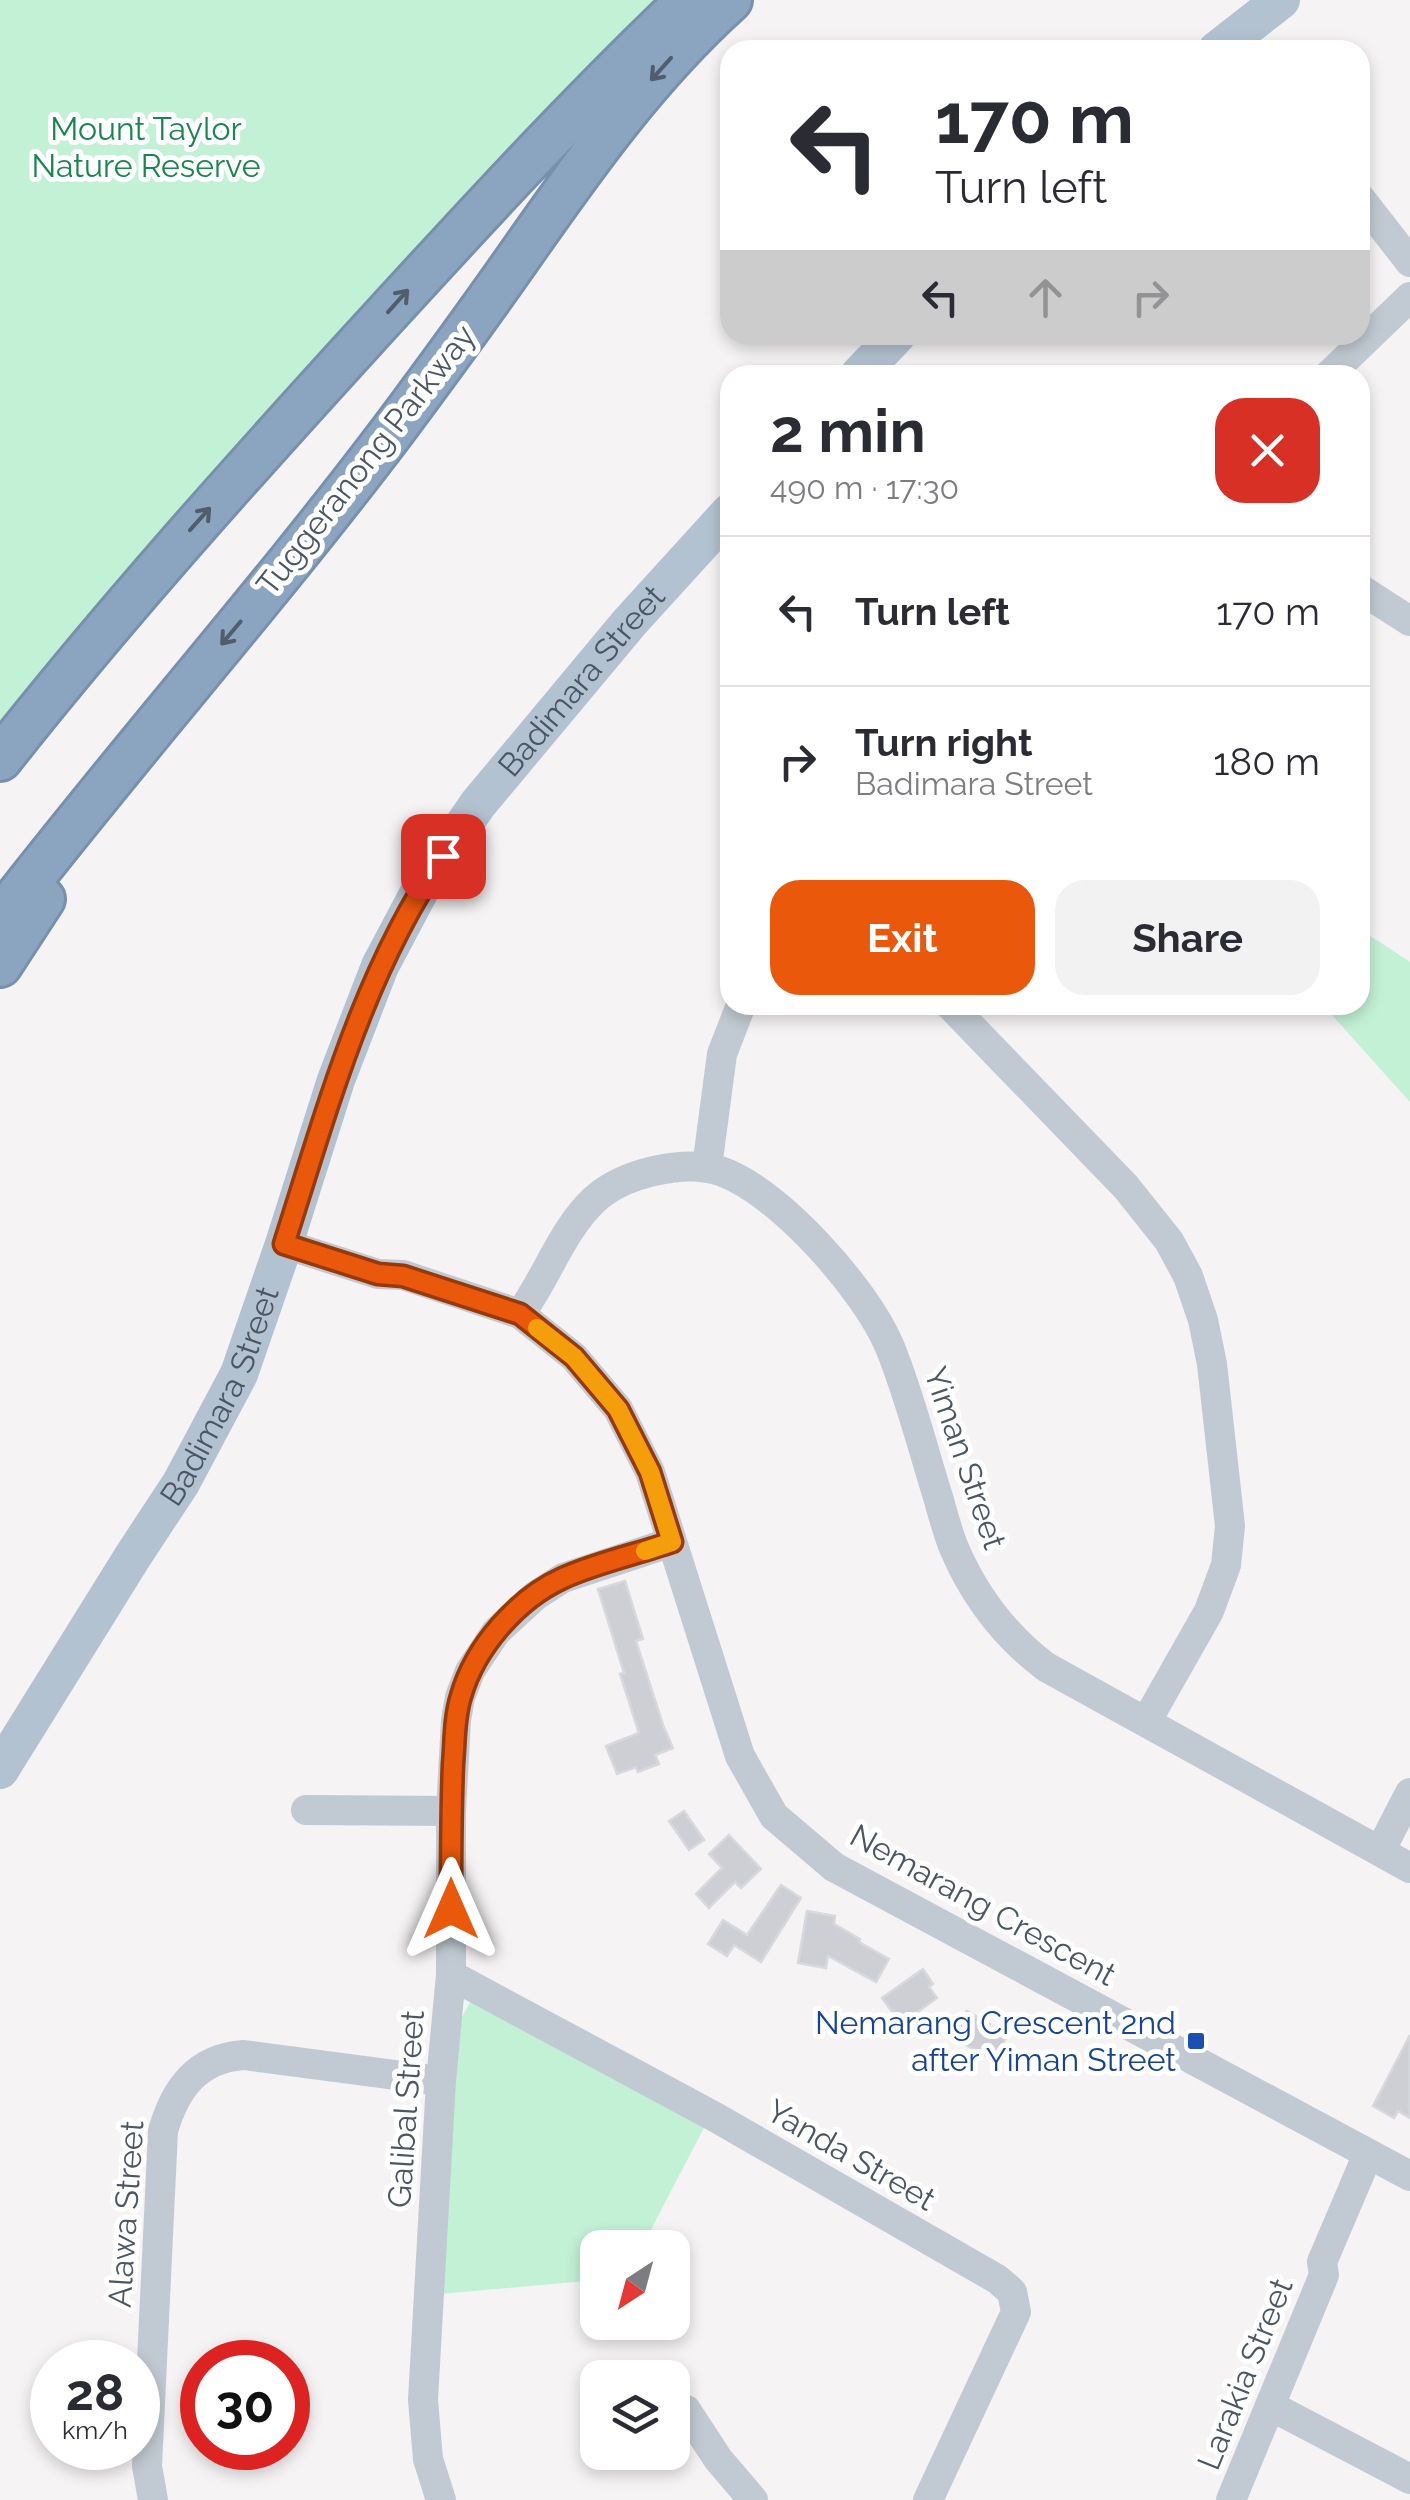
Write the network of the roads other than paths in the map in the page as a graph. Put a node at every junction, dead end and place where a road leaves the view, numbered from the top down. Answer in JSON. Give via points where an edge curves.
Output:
{"nodes":[{"id":1,"x":689,"y":0,"type":"edge"},
{"id":2,"x":730,"y":0,"type":"edge"},
{"id":3,"x":1280,"y":0,"type":"edge"},
{"id":4,"x":1237,"y":40,"type":"edge"},
{"id":5,"x":1370,"y":211,"type":"edge"},
{"id":6,"x":1410,"y":262,"type":"edge"},
{"id":7,"x":1410,"y":297,"type":"edge"},
{"id":8,"x":1370,"y":336,"type":"edge"},
{"id":9,"x":888,"y":345,"type":"edge"},
{"id":10,"x":1360,"y":345,"type":"edge"},
{"id":11,"x":868,"y":365,"type":"edge"},
{"id":12,"x":1339,"y":365,"type":"edge"},
{"id":13,"x":720,"y":523,"type":"edge"},
{"id":14,"x":136,"y":593,"type":"junction"},
{"id":15,"x":1370,"y":595,"type":"edge"},
{"id":16,"x":1410,"y":621,"type":"edge"},
{"id":17,"x":0,"y":728,"type":"edge"},
{"id":18,"x":147,"y":734,"type":"junction"},
{"id":19,"x":0,"y":760,"type":"edge"},
{"id":20,"x":0,"y":919,"type":"edge"},
{"id":21,"x":0,"y":965,"type":"edge"},
{"id":22,"x":737,"y":1015,"type":"edge"},
{"id":23,"x":960,"y":1015,"type":"edge"},
{"id":24,"x":707,"y":1167,"type":"junction"},
{"id":25,"x":287,"y":1234,"type":"junction"},
{"id":26,"x":520,"y":1314,"type":"junction"},
{"id":27,"x":672,"y":1542,"type":"junction"},
{"id":28,"x":1146,"y":1722,"type":"junction"},
{"id":29,"x":0,"y":1770,"type":"edge"},
{"id":30,"x":1410,"y":1792,"type":"edge"},
{"id":31,"x":306,"y":1810,"type":"dead end"},
{"id":32,"x":451,"y":1811,"type":"junction"},
{"id":33,"x":1380,"y":1851,"type":"junction"},
{"id":34,"x":1410,"y":1868,"type":"edge"},
{"id":35,"x":451,"y":1974,"type":"junction"},
{"id":36,"x":441,"y":2081,"type":"junction"},
{"id":37,"x":1388,"y":2164,"type":"edge"},
{"id":38,"x":1271,"y":2406,"type":"junction"},
{"id":39,"x":690,"y":2416,"type":"edge"},
{"id":40,"x":1410,"y":2479,"type":"edge"},
{"id":41,"x":153,"y":2500,"type":"edge"},
{"id":42,"x":441,"y":2500,"type":"edge"},
{"id":43,"x":753,"y":2500,"type":"edge"},
{"id":44,"x":928,"y":2500,"type":"edge"},
{"id":45,"x":1231,"y":2500,"type":"edge"}],
"edges":[{"from":14,"to":1,"type":"highway","one_way":true,"via":[[516,172]]},
{"from":2,"to":18,"type":"highway","name":"Tuggeranong Parkway","one_way":true,"via":[[616,121],[444,364]]},
{"from":3,"to":4,"type":"main road"},
{"from":5,"to":6,"type":"street"},
{"from":7,"to":8,"type":"street"},
{"from":9,"to":11,"type":"main road"},
{"from":10,"to":12,"type":"street"},
{"from":13,"to":25,"type":"main road","name":"Badimara Street","via":[[478,804],[425,881],[373,982]]},
{"from":14,"to":17,"type":"highway","via":[[86,628]]},
{"from":14,"to":19,"type":"highway"},
{"from":15,"to":16,"type":"street"},
{"from":18,"to":20,"type":"highway","name":"Tuggeranong Parkway"},
{"from":18,"to":21,"type":"highway"},
{"from":22,"to":24,"type":"street","via":[[722,1054]]},
{"from":23,"to":28,"type":"street","via":[[1126,1187],[1170,1242],[1202,1320],[1230,1526],[1226,1565],[1209,1611]]},
{"from":24,"to":26,"type":"street","via":[[642,1174],[596,1198]]},
{"from":24,"to":28,"type":"street","name":"Yiman Street","via":[[746,1184],[790,1218],[860,1294],[899,1372],[953,1545],[997,1620],[1046,1667]]},
{"from":25,"to":26,"type":"street","name":"Nemarang Crescent","via":[[384,1259],[403,1276]]},
{"from":25,"to":29,"type":"main road","name":"Badimara Street","via":[[239,1374],[182,1484]]},
{"from":26,"to":27,"type":"street","name":"Nemarang Crescent","via":[[574,1357],[618,1409],[650,1472]]},
{"from":27,"to":32,"type":"street","name":"Galibal Street","via":[[563,1578],[496,1632],[460,1696]]},
{"from":27,"to":37,"type":"street","name":"Nemarang Crescent","via":[[740,1756],[774,1816],[834,1866]]},
{"from":28,"to":33,"type":"street","name":"Yiman Street"},
{"from":30,"to":33,"type":"street"},
{"from":31,"to":32,"type":"street"},
{"from":32,"to":35,"type":"street","name":"Galibal Street"},
{"from":33,"to":34,"type":"street","name":"Yiman Street"},
{"from":35,"to":36,"type":"street","name":"Galibal Street"},
{"from":35,"to":44,"type":"street","name":"Yanda Street","via":[[715,2117],[1012,2292],[1016,2312]]},
{"from":36,"to":41,"type":"street","name":"Alawa Street","via":[[244,2054],[225,2056],[189,2078],[162,2132],[147,2466]]},
{"from":36,"to":42,"type":"street","name":"Galibal Street","via":[[423,2400],[428,2459]]},
{"from":37,"to":38,"type":"street","name":"Larakia Street","via":[[1335,2266],[1324,2275]]},
{"from":38,"to":40,"type":"street"},
{"from":38,"to":45,"type":"street","name":"Larakia Street"},
{"from":39,"to":43,"type":"street"}]}
